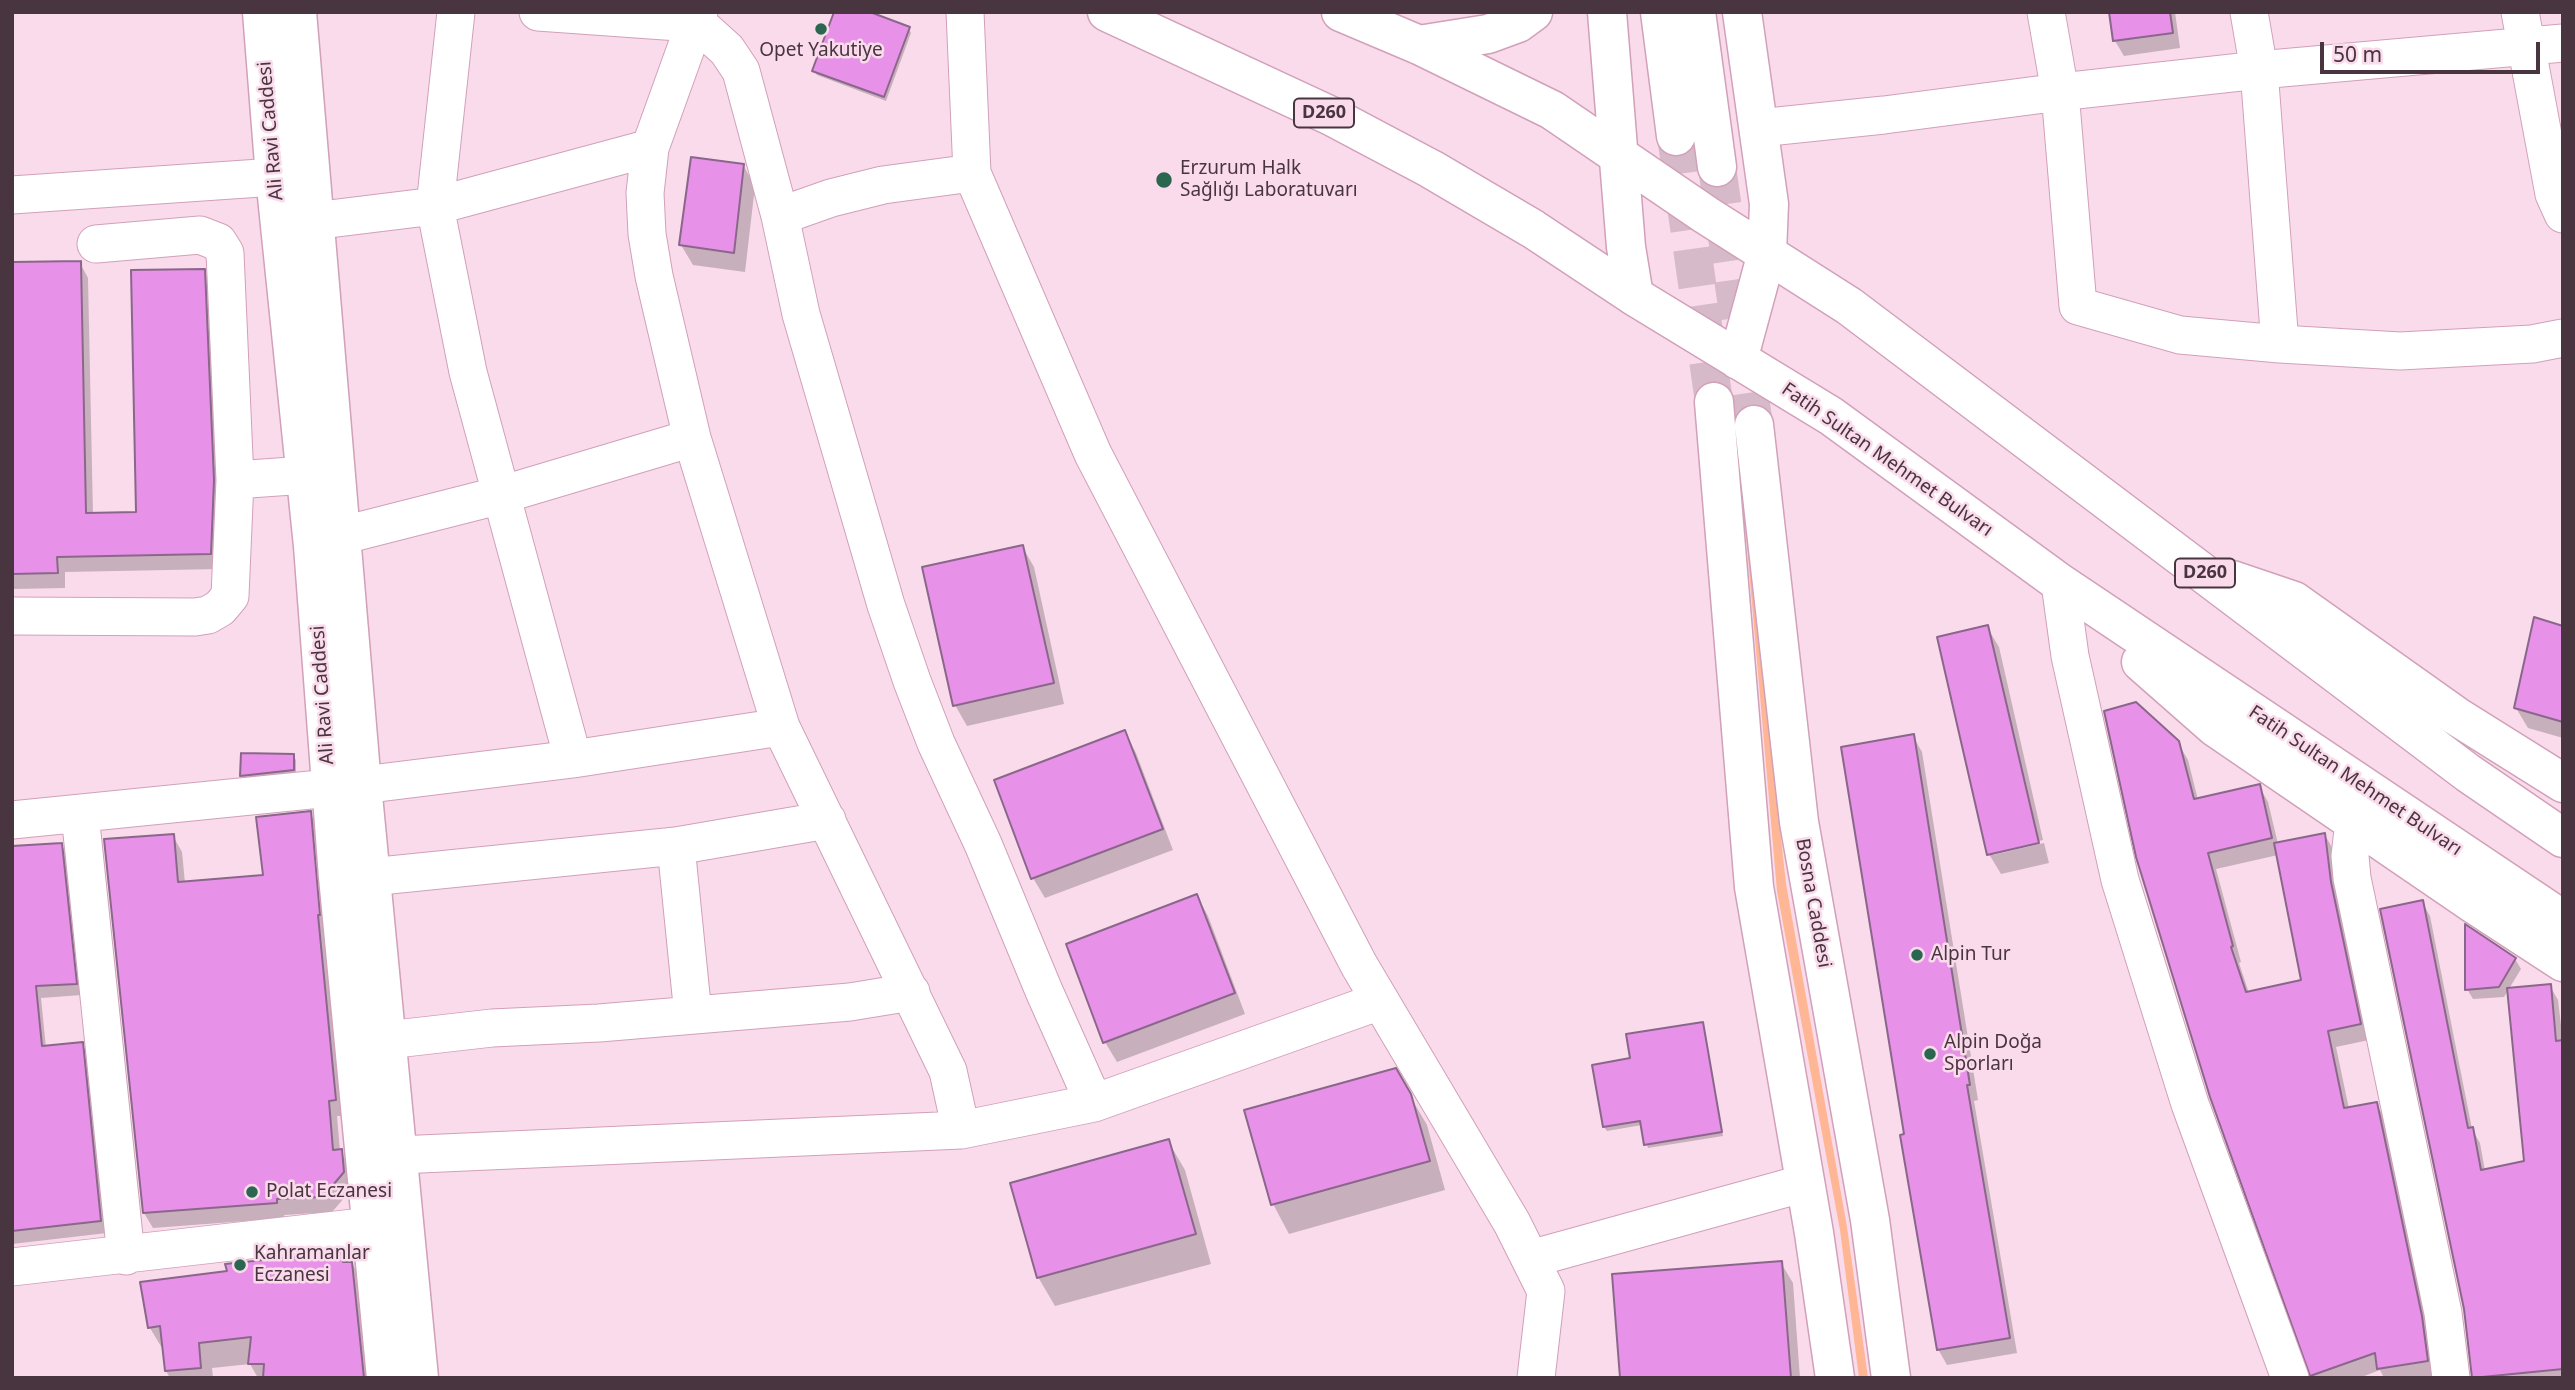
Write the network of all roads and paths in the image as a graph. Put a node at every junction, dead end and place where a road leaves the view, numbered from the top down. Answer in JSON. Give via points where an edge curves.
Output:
{"nodes":[{"id":1,"x":262,"y":12,"type":"edge"},
{"id":2,"x":297,"y":12,"type":"edge"},
{"id":3,"x":456,"y":12,"type":"edge"},
{"id":4,"x":538,"y":12,"type":"edge"},
{"id":5,"x":965,"y":12,"type":"edge"},
{"id":6,"x":1107,"y":12,"type":"edge"},
{"id":7,"x":1534,"y":12,"type":"edge"},
{"id":8,"x":1607,"y":12,"type":"edge"},
{"id":9,"x":1660,"y":12,"type":"edge"},
{"id":10,"x":1696,"y":12,"type":"edge"},
{"id":11,"x":1742,"y":12,"type":"edge"},
{"id":12,"x":2046,"y":12,"type":"edge"},
{"id":13,"x":2249,"y":12,"type":"edge"},
{"id":14,"x":1351,"y":14,"type":"edge"},
{"id":15,"x":696,"y":18,"type":"edge"},
{"id":16,"x":2523,"y":29,"type":"edge"},
{"id":17,"x":2563,"y":43,"type":"edge"},
{"id":18,"x":1419,"y":45,"type":"junction"},
{"id":19,"x":2259,"y":70,"type":"junction"},
{"id":20,"x":2060,"y":92,"type":"junction"},
{"id":21,"x":1759,"y":128,"type":"junction"},
{"id":22,"x":1676,"y":136,"type":"tunnel mouth"},
{"id":23,"x":650,"y":148,"type":"junction"},
{"id":24,"x":1620,"y":155,"type":"junction"},
{"id":25,"x":1717,"y":167,"type":"tunnel mouth"},
{"id":26,"x":972,"y":173,"type":"junction"},
{"id":27,"x":275,"y":177,"type":"junction"},
{"id":28,"x":12,"y":195,"type":"edge"},
{"id":29,"x":435,"y":206,"type":"junction"},
{"id":30,"x":2563,"y":214,"type":"edge"},
{"id":31,"x":780,"y":215,"type":"junction"},
{"id":32,"x":313,"y":221,"type":"junction"},
{"id":33,"x":96,"y":244,"type":"dead end"},
{"id":34,"x":1768,"y":253,"type":"junction"},
{"id":35,"x":1634,"y":296,"type":"junction"},
{"id":36,"x":2563,"y":338,"type":"edge"},
{"id":37,"x":2280,"y":344,"type":"junction"},
{"id":38,"x":1738,"y":360,"type":"junction"},
{"id":39,"x":1714,"y":402,"type":"tunnel mouth"},
{"id":40,"x":1754,"y":425,"type":"tunnel mouth"},
{"id":41,"x":692,"y":438,"type":"junction"},
{"id":42,"x":306,"y":475,"type":"junction"},
{"id":43,"x":235,"y":480,"type":"junction"},
{"id":44,"x":501,"y":495,"type":"junction"},
{"id":45,"x":340,"y":536,"type":"junction"},
{"id":46,"x":2200,"y":569,"type":"junction"},
{"id":47,"x":2067,"y":588,"type":"junction"},
{"id":48,"x":12,"y":617,"type":"edge"},
{"id":49,"x":781,"y":727,"type":"junction"},
{"id":50,"x":573,"y":759,"type":"junction"},
{"id":51,"x":2563,"y":783,"type":"edge"},
{"id":52,"x":346,"y":787,"type":"junction"},
{"id":53,"x":80,"y":814,"type":"junction"},
{"id":54,"x":12,"y":820,"type":"edge"},
{"id":55,"x":827,"y":820,"type":"junction"},
{"id":56,"x":2354,"y":822,"type":"junction"},
{"id":57,"x":2563,"y":838,"type":"edge"},
{"id":58,"x":676,"y":845,"type":"junction"},
{"id":59,"x":370,"y":877,"type":"junction"},
{"id":60,"x":2563,"y":920,"type":"edge"},
{"id":61,"x":2563,"y":962,"type":"edge"},
{"id":62,"x":911,"y":992,"type":"junction"},
{"id":63,"x":1380,"y":1001,"type":"junction"},
{"id":64,"x":693,"y":1015,"type":"junction"},
{"id":65,"x":387,"y":1040,"type":"junction"},
{"id":66,"x":1094,"y":1102,"type":"junction"},
{"id":67,"x":961,"y":1130,"type":"junction"},
{"id":68,"x":398,"y":1155,"type":"junction"},
{"id":69,"x":1805,"y":1183,"type":"junction"},
{"id":70,"x":371,"y":1226,"type":"junction"},
{"id":71,"x":126,"y":1256,"type":"junction"},
{"id":72,"x":1530,"y":1259,"type":"junction"},
{"id":73,"x":12,"y":1268,"type":"edge"},
{"id":74,"x":386,"y":1378,"type":"edge"},
{"id":75,"x":419,"y":1378,"type":"edge"},
{"id":76,"x":1536,"y":1378,"type":"edge"},
{"id":77,"x":1835,"y":1378,"type":"edge"},
{"id":78,"x":1891,"y":1378,"type":"edge"},
{"id":79,"x":2290,"y":1378,"type":"edge"},
{"id":80,"x":2451,"y":1378,"type":"edge"}],
"edges":[{"from":1,"to":27,"type":"main road","name":"Ali Ravi Caddesi"},
{"from":2,"to":32,"type":"main road","name":"Ali Ravi Caddesi"},
{"from":3,"to":29,"type":"street"},
{"from":4,"to":15,"type":"street"},
{"from":5,"to":26,"type":"street"},
{"from":6,"to":35,"type":"main road","name":"Fatih Sultan Mehmet Bulvarı","number":"D260","via":[[1331,116],[1431,169]]},
{"from":7,"to":18,"type":"main road","via":[[1488,34]]},
{"from":8,"to":24,"type":"main road"},
{"from":9,"to":22,"type":"main road"},
{"from":10,"to":25,"type":"main road"},
{"from":11,"to":21,"type":"main road"},
{"from":12,"to":20,"type":"street"},
{"from":13,"to":19,"type":"street"},
{"from":14,"to":18,"type":"main road","number":"D260"},
{"from":15,"to":23,"type":"street"},
{"from":15,"to":31,"type":"street","via":[[741,71]]},
{"from":16,"to":17,"type":"street"},
{"from":16,"to":19,"type":"street"},
{"from":16,"to":30,"type":"street","via":[[2554,194]]},
{"from":18,"to":24,"type":"main road","number":"D260","via":[[1552,110]]},
{"from":19,"to":20,"type":"street"},
{"from":19,"to":37,"type":"street"},
{"from":20,"to":21,"type":"street"},
{"from":20,"to":37,"type":"street","via":[[2078,306],[2180,335]]},
{"from":21,"to":34,"type":"main road","via":[[1769,204]]},
{"from":23,"to":29,"type":"street"},
{"from":23,"to":41,"type":"street","via":[[647,234]]},
{"from":24,"to":34,"type":"main road","number":"D260"},
{"from":24,"to":35,"type":"main road"},
{"from":26,"to":31,"type":"street","via":[[883,185]]},
{"from":26,"to":63,"type":"street","via":[[1093,454]]},
{"from":27,"to":28,"type":"street"},
{"from":27,"to":42,"type":"main road","name":"Ali Ravi Caddesi"},
{"from":29,"to":32,"type":"street"},
{"from":29,"to":44,"type":"street","via":[[468,372]]},
{"from":31,"to":66,"type":"street","via":[[801,314],[912,681]]},
{"from":32,"to":45,"type":"main road","name":"Ali Ravi Caddesi"},
{"from":33,"to":43,"type":"street","via":[[200,235],[222,247]]},
{"from":34,"to":38,"type":"main road"},
{"from":34,"to":46,"type":"main road","number":"D260","via":[[1934,368]]},
{"from":35,"to":38,"type":"main road","name":"Fatih Sultan Mehmet Bulvarı","number":"D260"},
{"from":36,"to":37,"type":"street","via":[[2532,344],[2400,351]]},
{"from":38,"to":47,"type":"main road","name":"Fatih Sultan Mehmet Bulvarı","number":"D260","via":[[1831,416]]},
{"from":39,"to":69,"type":"main road","via":[[1754,887]]},
{"from":40,"to":78,"type":"main road","name":"Bosna Caddesi","via":[[1799,822],[1870,1220]]},
{"from":41,"to":44,"type":"street"},
{"from":41,"to":49,"type":"street"},
{"from":42,"to":43,"type":"street"},
{"from":42,"to":52,"type":"main road","name":"Ali Ravi Caddesi"},
{"from":43,"to":48,"type":"street","via":[[230,596],[220,608],[195,617]]},
{"from":44,"to":45,"type":"street"},
{"from":44,"to":50,"type":"street"},
{"from":45,"to":52,"type":"main road","name":"Ali Ravi Caddesi"},
{"from":46,"to":51,"type":"main road","via":[[2294,601],[2456,716]]},
{"from":46,"to":57,"type":"main road","number":"D260","via":[[2457,765]]},
{"from":47,"to":56,"type":"main road","via":[[2132,654],[2216,727]]},
{"from":47,"to":60,"type":"main road","name":"Fatih Sultan Mehmet Bulvarı","number":"D260"},
{"from":47,"to":79,"type":"street","via":[[2070,656],[2120,880],[2190,1104]]},
{"from":49,"to":50,"type":"street"},
{"from":49,"to":55,"type":"street"},
{"from":50,"to":52,"type":"street"},
{"from":52,"to":53,"type":"street"},
{"from":52,"to":59,"type":"main road","name":"Ali Ravi Caddesi"},
{"from":52,"to":70,"type":"main road","name":"Ali Ravi Caddesi"},
{"from":53,"to":54,"type":"street"},
{"from":53,"to":71,"type":"street"},
{"from":55,"to":58,"type":"street"},
{"from":55,"to":62,"type":"street"},
{"from":56,"to":61,"type":"main road"},
{"from":56,"to":80,"type":"street","via":[[2352,878],[2443,1313]]},
{"from":58,"to":59,"type":"street"},
{"from":58,"to":64,"type":"street"},
{"from":59,"to":65,"type":"main road","name":"Ali Ravi Caddesi"},
{"from":62,"to":64,"type":"street"},
{"from":62,"to":67,"type":"street","via":[[948,1071]]},
{"from":63,"to":66,"type":"street"},
{"from":63,"to":72,"type":"street"},
{"from":64,"to":65,"type":"street"},
{"from":65,"to":68,"type":"main road","name":"Ali Ravi Caddesi"},
{"from":66,"to":67,"type":"street"},
{"from":67,"to":68,"type":"street"},
{"from":68,"to":75,"type":"main road","name":"Ali Ravi Caddesi"},
{"from":69,"to":72,"type":"street"},
{"from":69,"to":77,"type":"main road"},
{"from":70,"to":71,"type":"street"},
{"from":70,"to":74,"type":"main road","name":"Ali Ravi Caddesi"},
{"from":71,"to":73,"type":"street"},
{"from":72,"to":76,"type":"street","via":[[1546,1291]]}]}
